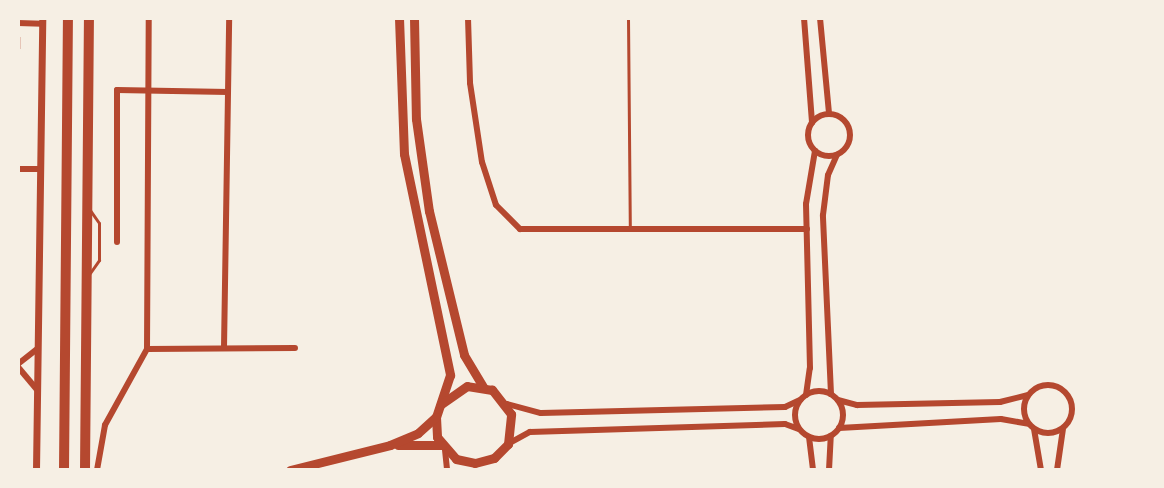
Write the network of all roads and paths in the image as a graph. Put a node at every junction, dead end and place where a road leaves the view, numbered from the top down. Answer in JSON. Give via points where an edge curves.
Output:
{"nodes":[{"id":1,"x":68,"y":18,"type":"edge"},
{"id":2,"x":89,"y":18,"type":"edge"},
{"id":3,"x":149,"y":18,"type":"edge"},
{"id":4,"x":229,"y":18,"type":"edge"},
{"id":5,"x":399,"y":18,"type":"edge"},
{"id":6,"x":414,"y":18,"type":"edge"},
{"id":7,"x":468,"y":18,"type":"edge"},
{"id":8,"x":628,"y":18,"type":"edge"},
{"id":9,"x":804,"y":18,"type":"edge"},
{"id":10,"x":820,"y":18,"type":"edge"},
{"id":11,"x":42,"y":21,"type":"edge"},
{"id":12,"x":18,"y":23,"type":"edge"},
{"id":13,"x":148,"y":92,"type":"junction"},
{"id":14,"x":228,"y":92,"type":"junction"},
{"id":15,"x":829,"y":114,"type":"junction"},
{"id":16,"x":812,"y":123,"type":"junction"},
{"id":17,"x":815,"y":151,"type":"junction"},
{"id":18,"x":837,"y":155,"type":"junction"},
{"id":19,"x":18,"y":169,"type":"edge"},
{"id":20,"x":39,"y":169,"type":"junction"},
{"id":21,"x":807,"y":229,"type":"junction"},
{"id":22,"x":630,"y":231,"type":"junction"},
{"id":23,"x":117,"y":242,"type":"dead end"},
{"id":24,"x":224,"y":348,"type":"junction"},
{"id":25,"x":295,"y":348,"type":"dead end"},
{"id":26,"x":37,"y":349,"type":"junction"},
{"id":27,"x":147,"y":349,"type":"junction"},
{"id":28,"x":18,"y":366,"type":"edge"},
{"id":29,"x":483,"y":387,"type":"junction"},
{"id":30,"x":37,"y":390,"type":"junction"},
{"id":31,"x":831,"y":394,"type":"junction"},
{"id":32,"x":1028,"y":395,"type":"junction"},
{"id":33,"x":803,"y":398,"type":"junction"},
{"id":34,"x":838,"y":400,"type":"junction"},
{"id":35,"x":441,"y":404,"type":"junction"},
{"id":36,"x":507,"y":404,"type":"junction"},
{"id":37,"x":436,"y":417,"type":"junction"},
{"id":38,"x":1031,"y":427,"type":"junction"},
{"id":39,"x":839,"y":428,"type":"junction"},
{"id":40,"x":799,"y":429,"type":"junction"},
{"id":41,"x":1063,"y":429,"type":"junction"},
{"id":42,"x":831,"y":436,"type":"junction"},
{"id":43,"x":809,"y":437,"type":"junction"},
{"id":44,"x":508,"y":444,"type":"junction"},
{"id":45,"x":390,"y":446,"type":"junction"},
{"id":46,"x":443,"y":448,"type":"junction"},
{"id":47,"x":494,"y":458,"type":"junction"},
{"id":48,"x":456,"y":459,"type":"junction"},
{"id":49,"x":36,"y":470,"type":"edge"},
{"id":50,"x":64,"y":470,"type":"edge"},
{"id":51,"x":85,"y":470,"type":"edge"},
{"id":52,"x":98,"y":470,"type":"edge"},
{"id":53,"x":290,"y":470,"type":"edge"},
{"id":54,"x":447,"y":470,"type":"edge"},
{"id":55,"x":462,"y":470,"type":"edge"},
{"id":56,"x":490,"y":470,"type":"edge"},
{"id":57,"x":813,"y":470,"type":"edge"},
{"id":58,"x":829,"y":470,"type":"edge"},
{"id":59,"x":1041,"y":470,"type":"edge"},
{"id":60,"x":1058,"y":470,"type":"edge"}],
"edges":[{"from":1,"to":50,"type":"highway"},
{"from":2,"to":51,"type":"highway"},
{"from":3,"to":13,"type":"street"},
{"from":4,"to":14,"type":"street"},
{"from":5,"to":35,"type":"main road","via":[[404,154],[450,375]]},
{"from":6,"to":29,"type":"main road","via":[[416,119],[429,211],[462,348]]},
{"from":7,"to":22,"type":"street","via":[[472,94],[496,205],[531,233]]},
{"from":8,"to":22,"type":"lane"},
{"from":9,"to":16,"type":"street"},
{"from":10,"to":15,"type":"street"},
{"from":11,"to":12,"type":"street"},
{"from":11,"to":20,"type":"street"},
{"from":13,"to":14,"type":"street"},
{"from":13,"to":23,"type":"street","via":[[117,90]]},
{"from":13,"to":27,"type":"street"},
{"from":14,"to":24,"type":"street"},
{"from":15,"to":16,"type":"street"},
{"from":15,"to":18,"type":"street","via":[[849,129],[847,146]]},
{"from":16,"to":17,"type":"street","via":[[810,143]]},
{"from":17,"to":18,"type":"street"},
{"from":17,"to":21,"type":"street"},
{"from":18,"to":31,"type":"street","via":[[828,175],[823,215]]},
{"from":19,"to":20,"type":"street"},
{"from":20,"to":26,"type":"street"},
{"from":21,"to":22,"type":"street"},
{"from":21,"to":33,"type":"street","via":[[810,368]]},
{"from":24,"to":25,"type":"street"},
{"from":24,"to":27,"type":"street"},
{"from":26,"to":28,"type":"street"},
{"from":26,"to":30,"type":"street"},
{"from":27,"to":52,"type":"street","via":[[105,425]]},
{"from":28,"to":30,"type":"street"},
{"from":29,"to":35,"type":"main road","via":[[459,389]]},
{"from":29,"to":36,"type":"main road"},
{"from":30,"to":49,"type":"street"},
{"from":31,"to":33,"type":"street"},
{"from":31,"to":34,"type":"street"},
{"from":32,"to":34,"type":"street","via":[[1000,402],[857,405]]},
{"from":32,"to":38,"type":"street","via":[[1023,410]]},
{"from":32,"to":41,"type":"street","via":[[1047,384],[1068,394],[1072,409]]},
{"from":33,"to":36,"type":"street","via":[[784,407],[541,413]]},
{"from":33,"to":40,"type":"street","via":[[795,414]]},
{"from":34,"to":39,"type":"street","via":[[843,414]]},
{"from":35,"to":37,"type":"main road"},
{"from":36,"to":44,"type":"main road","via":[[513,424]]},
{"from":37,"to":45,"type":"main road","via":[[418,434]]},
{"from":37,"to":46,"type":"main road"},
{"from":38,"to":39,"type":"street","via":[[1001,419]]},
{"from":38,"to":41,"type":"street","via":[[1048,434]]},
{"from":38,"to":59,"type":"street"},
{"from":39,"to":42,"type":"street"},
{"from":40,"to":43,"type":"street"},
{"from":40,"to":44,"type":"street","via":[[785,424],[530,432]]},
{"from":41,"to":60,"type":"street"},
{"from":42,"to":43,"type":"street"},
{"from":42,"to":58,"type":"street"},
{"from":43,"to":57,"type":"street"},
{"from":44,"to":47,"type":"main road"},
{"from":45,"to":46,"type":"main road"},
{"from":45,"to":53,"type":"main road"},
{"from":46,"to":48,"type":"main road"},
{"from":46,"to":54,"type":"street"},
{"from":47,"to":48,"type":"main road","via":[[475,463]]},
{"from":47,"to":56,"type":"main road"},
{"from":48,"to":55,"type":"main road"}]}
